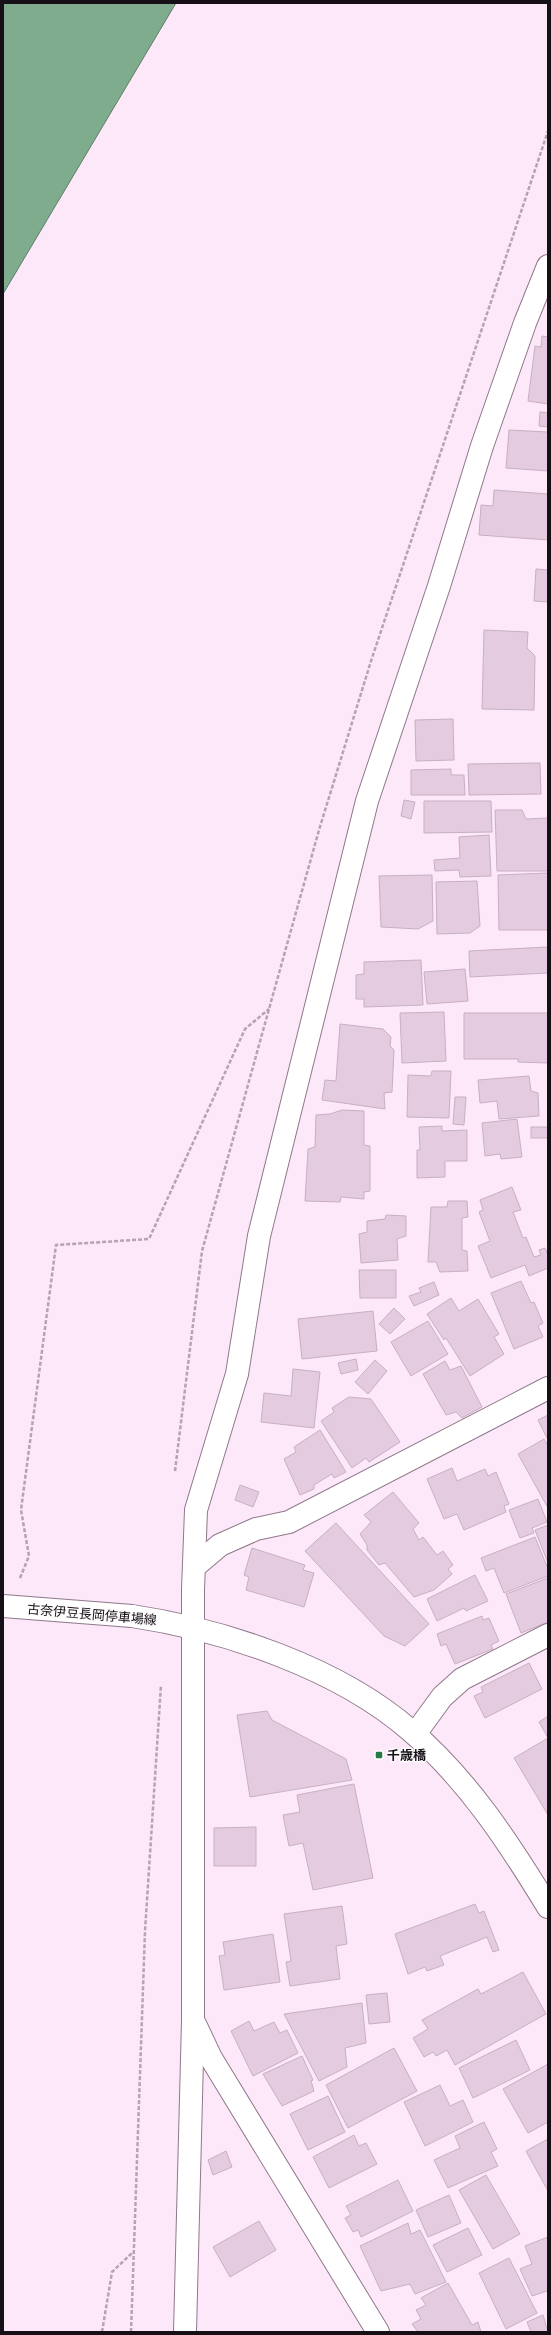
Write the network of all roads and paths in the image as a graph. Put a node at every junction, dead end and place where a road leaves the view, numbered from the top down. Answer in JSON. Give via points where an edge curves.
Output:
{"nodes":[{"id":1,"x":548,"y":266,"type":"edge"},
{"id":2,"x":269,"y":1009,"type":"dead end"},
{"id":3,"x":548,"y":1388,"type":"edge"},
{"id":4,"x":194,"y":1567,"type":"junction"},
{"id":5,"x":18,"y":1584,"type":"dead end"},
{"id":6,"x":3,"y":1606,"type":"edge"},
{"id":7,"x":193,"y":1629,"type":"junction"},
{"id":8,"x":548,"y":1635,"type":"edge"},
{"id":9,"x":162,"y":1676,"type":"dead end"},
{"id":10,"x":415,"y":1734,"type":"junction"},
{"id":11,"x":548,"y":1907,"type":"edge"},
{"id":12,"x":193,"y":2020,"type":"junction"},
{"id":13,"x":132,"y":2253,"type":"junction"},
{"id":14,"x":102,"y":2332,"type":"edge"},
{"id":15,"x":131,"y":2332,"type":"edge"},
{"id":16,"x":185,"y":2332,"type":"edge"},
{"id":17,"x":378,"y":2332,"type":"edge"}],
"edges":[{"from":1,"to":4,"type":"street","via":[[482,446],[439,586],[367,801],[259,1236],[237,1374],[196,1510]]},
{"from":2,"to":5,"type":"path","via":[[245,1029],[149,1239],[56,1245],[21,1510],[29,1556]]},
{"from":3,"to":4,"type":"street","via":[[289,1522],[256,1529],[220,1545]]},
{"from":4,"to":7,"type":"street"},
{"from":6,"to":7,"type":"street","name":"古奈伊豆長岡停車場線","bridge":true,"via":[[132,1616],[163,1620]]},
{"from":7,"to":10,"type":"street","name":"古奈伊豆長岡停車場線","via":[[247,1643],[345,1686]]},
{"from":7,"to":12,"type":"street"},
{"from":8,"to":10,"type":"street","via":[[462,1679],[442,1697]]},
{"from":9,"to":13,"type":"path","via":[[145,1931]]},
{"from":10,"to":11,"type":"street","name":"古奈伊豆長岡停車場線","via":[[445,1763],[484,1809],[512,1848]]},
{"from":12,"to":16,"type":"street"},
{"from":12,"to":17,"type":"street","via":[[211,2058]]},
{"from":13,"to":14,"type":"path","via":[[112,2272]]},
{"from":13,"to":15,"type":"path"}]}
